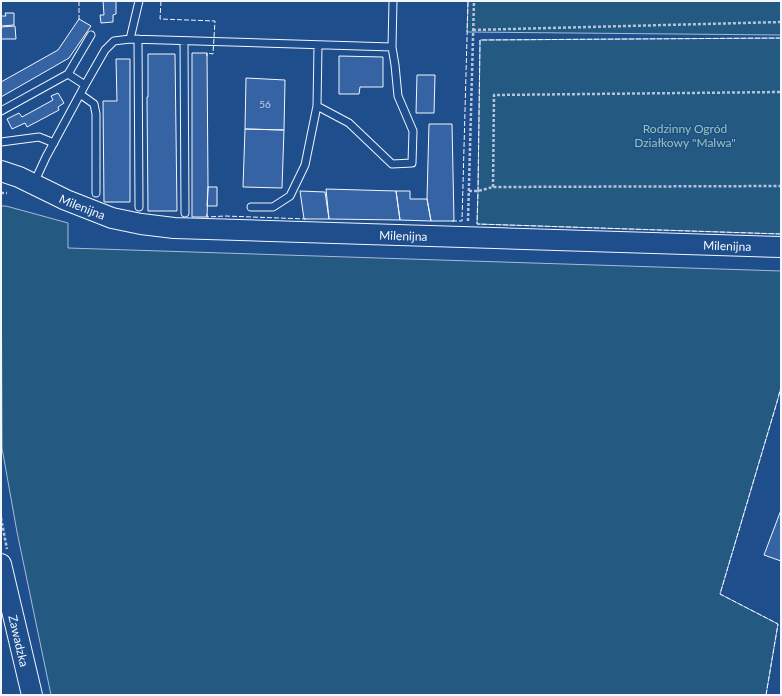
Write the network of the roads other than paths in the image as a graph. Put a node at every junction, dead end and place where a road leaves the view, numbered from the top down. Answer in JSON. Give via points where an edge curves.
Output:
{"nodes":[{"id":1,"x":139,"y":1,"type":"edge"},
{"id":2,"x":393,"y":1,"type":"edge"},
{"id":3,"x":91,"y":35,"type":"dead end"},
{"id":4,"x":130,"y":39,"type":"junction"},
{"id":5,"x":138,"y":39,"type":"junction"},
{"id":6,"x":184,"y":41,"type":"junction"},
{"id":7,"x":318,"y":45,"type":"junction"},
{"id":8,"x":392,"y":47,"type":"junction"},
{"id":9,"x":68,"y":74,"type":"junction"},
{"id":10,"x":85,"y":86,"type":"junction"},
{"id":11,"x":80,"y":94,"type":"junction"},
{"id":12,"x":317,"y":106,"type":"junction"},
{"id":13,"x":1,"y":111,"type":"edge"},
{"id":14,"x":1,"y":142,"type":"edge"},
{"id":15,"x":54,"y":143,"type":"junction"},
{"id":16,"x":1,"y":171,"type":"edge"},
{"id":17,"x":1,"y":182,"type":"edge"},
{"id":18,"x":33,"y":184,"type":"junction"},
{"id":19,"x":96,"y":193,"type":"dead end"},
{"id":20,"x":139,"y":207,"type":"dead end"},
{"id":21,"x":251,"y":207,"type":"dead end"},
{"id":22,"x":185,"y":213,"type":"dead end"},
{"id":23,"x":781,"y":247,"type":"edge"},
{"id":24,"x":1,"y":564,"type":"edge"},
{"id":25,"x":32,"y":695,"type":"edge"}],
"edges":[{"from":1,"to":4,"type":"lane"},
{"from":2,"to":8,"type":"lane"},
{"from":3,"to":9,"type":"lane"},
{"from":4,"to":5,"type":"lane"},
{"from":4,"to":10,"type":"lane","via":[[114,41],[105,50]]},
{"from":5,"to":6,"type":"lane"},
{"from":5,"to":20,"type":"lane"},
{"from":6,"to":7,"type":"lane"},
{"from":6,"to":22,"type":"lane"},
{"from":7,"to":8,"type":"lane"},
{"from":7,"to":12,"type":"lane"},
{"from":8,"to":12,"type":"lane","via":[[398,96],[412,131],[412,163],[392,164],[349,123]]},
{"from":9,"to":10,"type":"lane"},
{"from":9,"to":13,"type":"lane"},
{"from":10,"to":11,"type":"lane"},
{"from":11,"to":15,"type":"lane"},
{"from":11,"to":19,"type":"lane","via":[[94,104],[96,114]]},
{"from":12,"to":21,"type":"lane","via":[[305,165],[290,196],[273,207]]},
{"from":14,"to":15,"type":"lane","via":[[39,136]]},
{"from":15,"to":18,"type":"lane"},
{"from":16,"to":18,"type":"street","name":"Milenijna"},
{"from":17,"to":18,"type":"street","name":"Milenijna"},
{"from":18,"to":23,"type":"street","name":"Milenijna","via":[[112,218],[174,228]]},
{"from":24,"to":25,"type":"street","name":"Zawadzka"}]}
